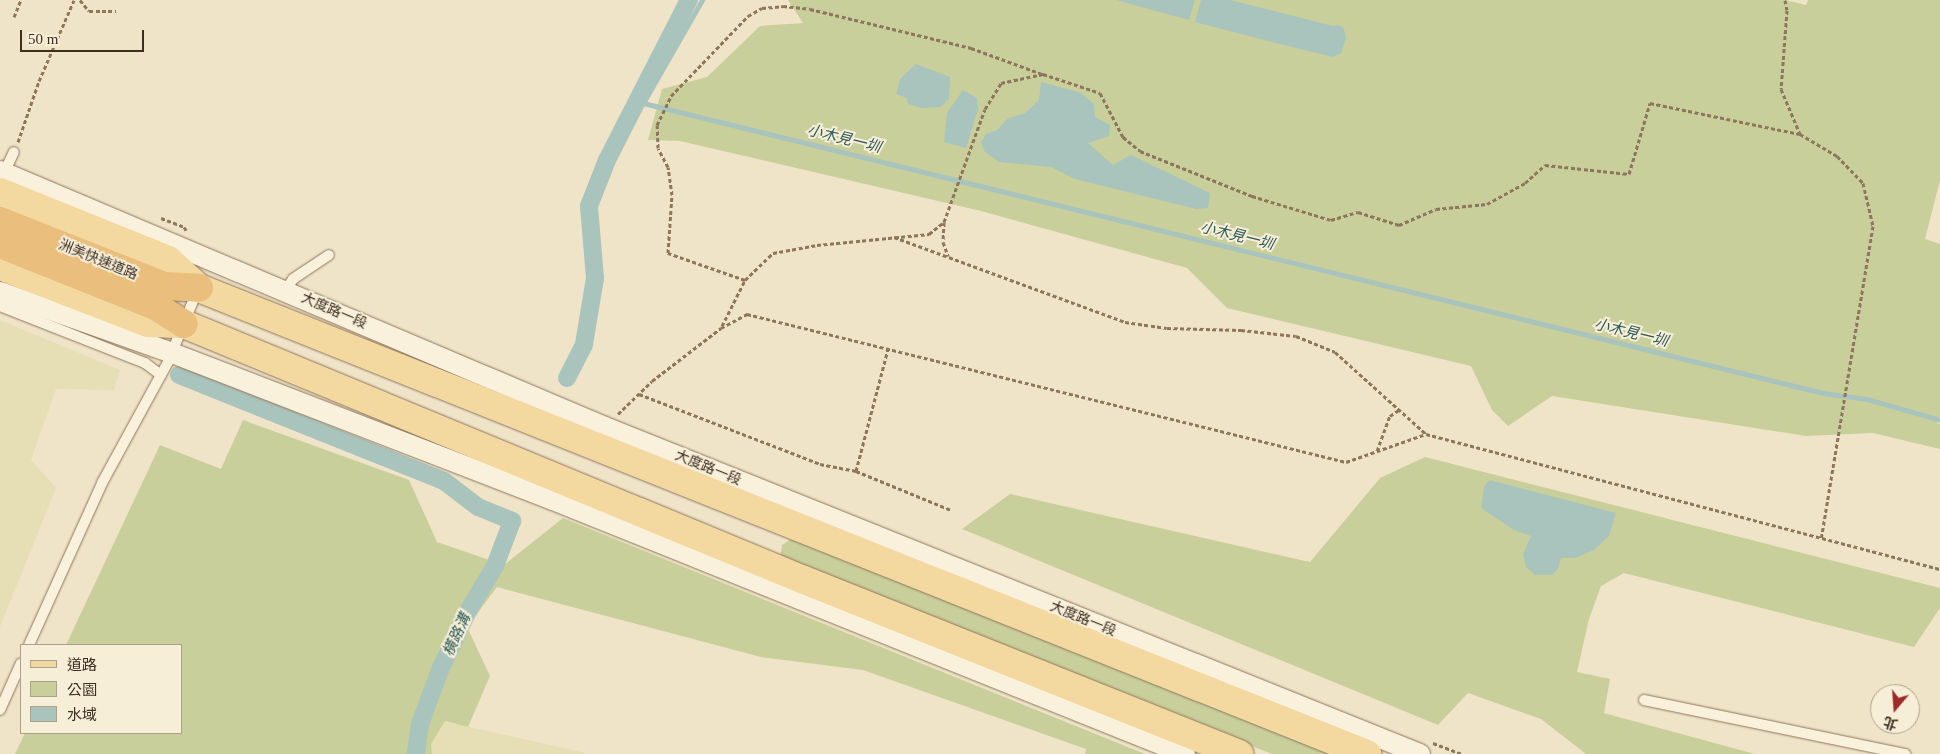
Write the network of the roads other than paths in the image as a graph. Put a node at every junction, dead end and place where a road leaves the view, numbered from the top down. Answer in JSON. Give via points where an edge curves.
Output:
{"nodes":[{"id":1,"x":14,"y":152,"type":"road end"},
{"id":2,"x":1,"y":179,"type":"edge"},
{"id":3,"x":0,"y":221,"type":"edge"},
{"id":4,"x":0,"y":244,"type":"edge"},
{"id":5,"x":47,"y":251,"type":"junction"},
{"id":6,"x":329,"y":255,"type":"dead end"},
{"id":7,"x":0,"y":266,"type":"edge"},
{"id":8,"x":199,"y":288,"type":"junction"},
{"id":9,"x":285,"y":291,"type":"junction"},
{"id":10,"x":0,"y":292,"type":"edge"},
{"id":11,"x":0,"y":306,"type":"edge"},
{"id":12,"x":184,"y":324,"type":"junction"},
{"id":13,"x":170,"y":357,"type":"junction"},
{"id":14,"x":162,"y":373,"type":"junction"},
{"id":15,"x":528,"y":408,"type":"junction"},
{"id":16,"x":578,"y":428,"type":"junction"},
{"id":17,"x":503,"y":468,"type":"junction"},
{"id":18,"x":558,"y":490,"type":"junction"},
{"id":19,"x":29,"y":644,"type":"edge"},
{"id":20,"x":20,"y":665,"type":"edge"},
{"id":21,"x":1644,"y":700,"type":"dead end"},
{"id":22,"x":0,"y":710,"type":"edge"},
{"id":23,"x":1185,"y":754,"type":"edge"},
{"id":24,"x":1240,"y":754,"type":"edge"},
{"id":25,"x":1367,"y":754,"type":"edge"},
{"id":26,"x":1420,"y":754,"type":"edge"},
{"id":27,"x":1905,"y":754,"type":"edge"}],
"edges":[{"from":1,"to":2,"type":"lane"},
{"from":2,"to":8,"type":"main road","name":"大度路一段","via":[[168,260]]},
{"from":2,"to":9,"type":"street","name":"大度路一段"},
{"from":3,"to":5,"type":"highway","name":"洲美快速道路"},
{"from":4,"to":5,"type":"highway","name":"洲美快速道路"},
{"from":5,"to":8,"type":"highway","name":"洲美快速道路","via":[[164,286]]},
{"from":5,"to":12,"type":"highway","name":"洲美快速道路","via":[[156,306]]},
{"from":6,"to":9,"type":"lane","via":[[293,279]]},
{"from":7,"to":12,"type":"main road","via":[[148,323]]},
{"from":8,"to":12,"type":"lane"},
{"from":8,"to":15,"type":"main road","name":"大度路一段"},
{"from":9,"to":15,"type":"street","name":"大度路一段"},
{"from":10,"to":13,"type":"street"},
{"from":11,"to":14,"type":"lane","via":[[145,363]]},
{"from":12,"to":13,"type":"lane"},
{"from":12,"to":17,"type":"main road"},
{"from":13,"to":14,"type":"lane"},
{"from":13,"to":17,"type":"street"},
{"from":14,"to":19,"type":"lane","via":[[102,484]]},
{"from":15,"to":16,"type":"main road","name":"大度路一段"},
{"from":16,"to":25,"type":"main road","name":"大度路一段"},
{"from":16,"to":26,"type":"street","name":"大度路一段","via":[[605,427]]},
{"from":17,"to":18,"type":"main road"},
{"from":18,"to":23,"type":"street"},
{"from":18,"to":24,"type":"main road","via":[[804,580]]},
{"from":20,"to":22,"type":"lane"},
{"from":21,"to":27,"type":"lane"}]}
